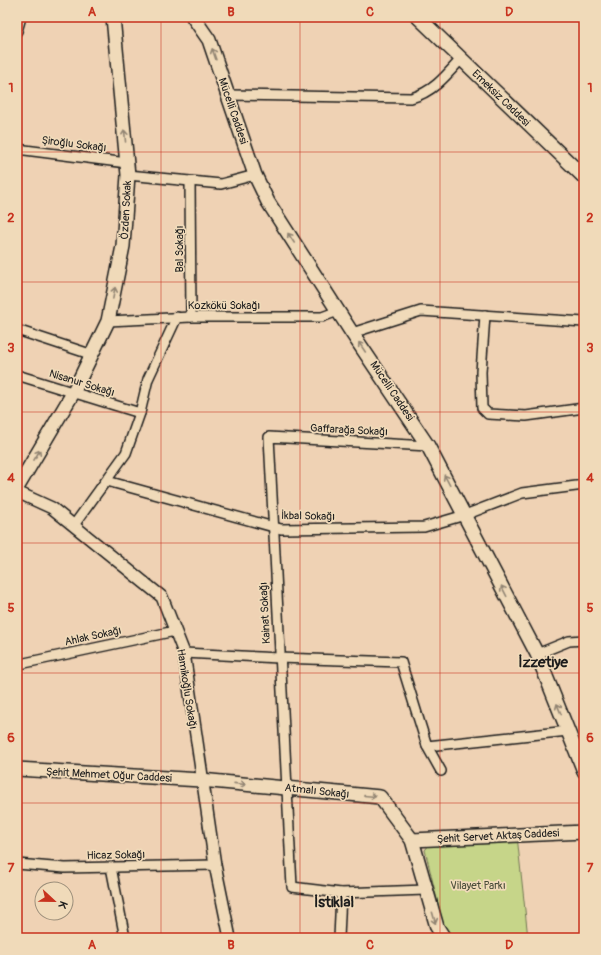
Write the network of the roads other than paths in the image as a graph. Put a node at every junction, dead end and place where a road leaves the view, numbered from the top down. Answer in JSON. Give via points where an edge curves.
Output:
{"nodes":[{"id":1,"x":21,"y":17,"type":"edge"},
{"id":2,"x":113,"y":17,"type":"edge"},
{"id":3,"x":193,"y":17,"type":"edge"},
{"id":4,"x":418,"y":17,"type":"edge"},
{"id":5,"x":17,"y":31,"type":"edge"},
{"id":6,"x":461,"y":60,"type":"junction"},
{"id":7,"x":228,"y":95,"type":"junction"},
{"id":8,"x":17,"y":149,"type":"edge"},
{"id":9,"x":127,"y":169,"type":"junction"},
{"id":10,"x":255,"y":175,"type":"junction"},
{"id":11,"x":584,"y":177,"type":"edge"},
{"id":12,"x":190,"y":181,"type":"junction"},
{"id":13,"x":338,"y":311,"type":"junction"},
{"id":14,"x":485,"y":315,"type":"junction"},
{"id":15,"x":177,"y":317,"type":"junction"},
{"id":16,"x":191,"y":317,"type":"junction"},
{"id":17,"x":108,"y":321,"type":"junction"},
{"id":18,"x":584,"y":322,"type":"edge"},
{"id":19,"x":17,"y":330,"type":"edge"},
{"id":20,"x":352,"y":333,"type":"junction"},
{"id":21,"x":93,"y":355,"type":"junction"},
{"id":22,"x":17,"y":375,"type":"edge"},
{"id":23,"x":73,"y":393,"type":"junction"},
{"id":24,"x":584,"y":408,"type":"edge"},
{"id":25,"x":140,"y":413,"type":"junction"},
{"id":26,"x":269,"y":437,"type":"joint"},
{"id":27,"x":428,"y":446,"type":"junction"},
{"id":28,"x":107,"y":481,"type":"junction"},
{"id":29,"x":584,"y":485,"type":"edge"},
{"id":30,"x":17,"y":488,"type":"edge"},
{"id":31,"x":17,"y":492,"type":"edge"},
{"id":32,"x":465,"y":514,"type":"junction"},
{"id":33,"x":74,"y":525,"type":"junction"},
{"id":34,"x":272,"y":526,"type":"junction"},
{"id":35,"x":175,"y":631,"type":"junction"},
{"id":36,"x":584,"y":640,"type":"edge"},
{"id":37,"x":184,"y":653,"type":"junction"},
{"id":38,"x":537,"y":654,"type":"junction"},
{"id":39,"x":279,"y":658,"type":"junction"},
{"id":40,"x":17,"y":667,"type":"edge"},
{"id":41,"x":568,"y":731,"type":"junction"},
{"id":42,"x":427,"y":746,"type":"junction"},
{"id":43,"x":17,"y":769,"type":"edge"},
{"id":44,"x":442,"y":771,"type":"dead end"},
{"id":45,"x":584,"y":771,"type":"edge"},
{"id":46,"x":201,"y":780,"type":"junction"},
{"id":47,"x":286,"y":788,"type":"junction"},
{"id":48,"x":584,"y":832,"type":"edge"},
{"id":49,"x":412,"y":840,"type":"junction"},
{"id":50,"x":17,"y":864,"type":"edge"},
{"id":51,"x":215,"y":866,"type":"junction"},
{"id":52,"x":111,"y":868,"type":"junction"},
{"id":53,"x":426,"y":890,"type":"junction"},
{"id":54,"x":341,"y":893,"type":"junction"},
{"id":55,"x":125,"y":938,"type":"edge"},
{"id":56,"x":230,"y":938,"type":"edge"},
{"id":57,"x":339,"y":938,"type":"edge"},
{"id":58,"x":444,"y":938,"type":"edge"}],
"edges":[{"from":1,"to":5,"type":"street"},
{"from":9,"to":2,"type":"main road","name":"Özden Sokak","one_way":true},
{"from":7,"to":3,"type":"main road","name":"Mücelli Caddesi","one_way":true,"via":[[209,40]]},
{"from":4,"to":6,"type":"main road","name":"Emeksiz Caddesi"},
{"from":6,"to":7,"type":"street","via":[[444,79],[423,94],[411,98]]},
{"from":6,"to":11,"type":"main road","name":"Emeksiz Caddesi"},
{"from":7,"to":10,"type":"main road","name":"Mücelli Caddesi"},
{"from":8,"to":9,"type":"street","name":"Şiroğlu Sokağı"},
{"from":9,"to":12,"type":"street","name":"Şiroğlu Sokağı"},
{"from":17,"to":9,"type":"main road","name":"Özden Sokak","one_way":true,"via":[[124,246]]},
{"from":10,"to":12,"type":"street","name":"Şiroğlu Sokağı","via":[[221,184]]},
{"from":13,"to":10,"type":"main road","name":"Mücelli Caddesi","one_way":true,"via":[[268,202]]},
{"from":12,"to":16,"type":"street","name":"Bal Sokağı"},
{"from":13,"to":16,"type":"street","name":"Kozkökü Sokağı","via":[[322,317]]},
{"from":13,"to":20,"type":"main road","name":"Mücelli Caddesi"},
{"from":14,"to":18,"type":"street"},
{"from":14,"to":20,"type":"street","via":[[421,312]]},
{"from":14,"to":24,"type":"street","via":[[481,372],[482,408],[488,414],[526,416]]},
{"from":15,"to":16,"type":"street","name":"Kozkökü Sokağı"},
{"from":15,"to":17,"type":"street","name":"Kozkökü Sokağı"},
{"from":15,"to":25,"type":"street","via":[[148,379]]},
{"from":17,"to":21,"type":"main road","name":"Özden Sokak"},
{"from":19,"to":21,"type":"street"},
{"from":27,"to":20,"type":"main road","name":"Mücelli Caddesi","one_way":true},
{"from":21,"to":23,"type":"main road","name":"Özden Sokak"},
{"from":22,"to":23,"type":"street","name":"Nisanur Sokağı"},
{"from":23,"to":25,"type":"street","name":"Nisanur Sokağı"},
{"from":30,"to":23,"type":"main road","name":"Özden Sokak","one_way":true},
{"from":25,"to":28,"type":"street","via":[[126,453]]},
{"from":26,"to":27,"type":"street","name":"Gaffarağa Sokağı"},
{"from":26,"to":34,"type":"street","name":"Kainat Sokağı"},
{"from":32,"to":27,"type":"main road","name":"Mücelli Caddesi","one_way":true},
{"from":28,"to":33,"type":"street"},
{"from":28,"to":34,"type":"street","name":"İkbal Sokağı"},
{"from":29,"to":32,"type":"street","name":"İkbal Sokağı","via":[[522,493]]},
{"from":31,"to":33,"type":"street","name":"Hamikoğlu Sokağı","via":[[52,508]]},
{"from":32,"to":34,"type":"street","name":"İkbal Sokağı","via":[[424,527],[281,529]]},
{"from":38,"to":32,"type":"main road","name":"Mücelli Caddesi","one_way":true},
{"from":33,"to":35,"type":"street","name":"Hamikoğlu Sokağı","via":[[162,597]]},
{"from":34,"to":39,"type":"street","name":"Kainat Sokağı"},
{"from":35,"to":37,"type":"street","name":"Hamikoğlu Sokağı"},
{"from":35,"to":40,"type":"street","name":"Ahlak Sokağı","via":[[20,664]]},
{"from":36,"to":38,"type":"street","via":[[569,641]]},
{"from":37,"to":39,"type":"street"},
{"from":37,"to":46,"type":"street","name":"Hamikoğlu Sokağı"},
{"from":41,"to":38,"type":"main road","name":"Mücelli Caddesi","one_way":true},
{"from":39,"to":42,"type":"street","via":[[401,662]]},
{"from":39,"to":47,"type":"street","name":"Kainat Sokağı"},
{"from":41,"to":42,"type":"street"},
{"from":41,"to":45,"type":"main road","name":"Mücelli Caddesi"},
{"from":42,"to":44,"type":"street"},
{"from":43,"to":46,"type":"main road","name":"Şehit Mehmet Oğur Caddesi"},
{"from":46,"to":47,"type":"main road","name":"Atmalı Sokağı","one_way":true},
{"from":46,"to":51,"type":"street","name":"Hamikoğlu Sokağı"},
{"from":47,"to":49,"type":"main road","name":"Atmalı Sokağı","one_way":true,"via":[[380,797]]},
{"from":47,"to":54,"type":"street","name":"Kainat Sokağı","via":[[292,886]]},
{"from":48,"to":49,"type":"main road","name":"Şehit Servet Aktaş Caddesi"},
{"from":49,"to":53,"type":"main road"},
{"from":50,"to":52,"type":"street","name":"Hicaz Sokağı"},
{"from":51,"to":52,"type":"street","name":"Hicaz Sokağı"},
{"from":51,"to":56,"type":"street","name":"Hamikoğlu Sokağı"},
{"from":52,"to":55,"type":"street"},
{"from":53,"to":54,"type":"street"},
{"from":53,"to":58,"type":"main road","one_way":true,"via":[[437,927]]},
{"from":54,"to":57,"type":"street"}]}
